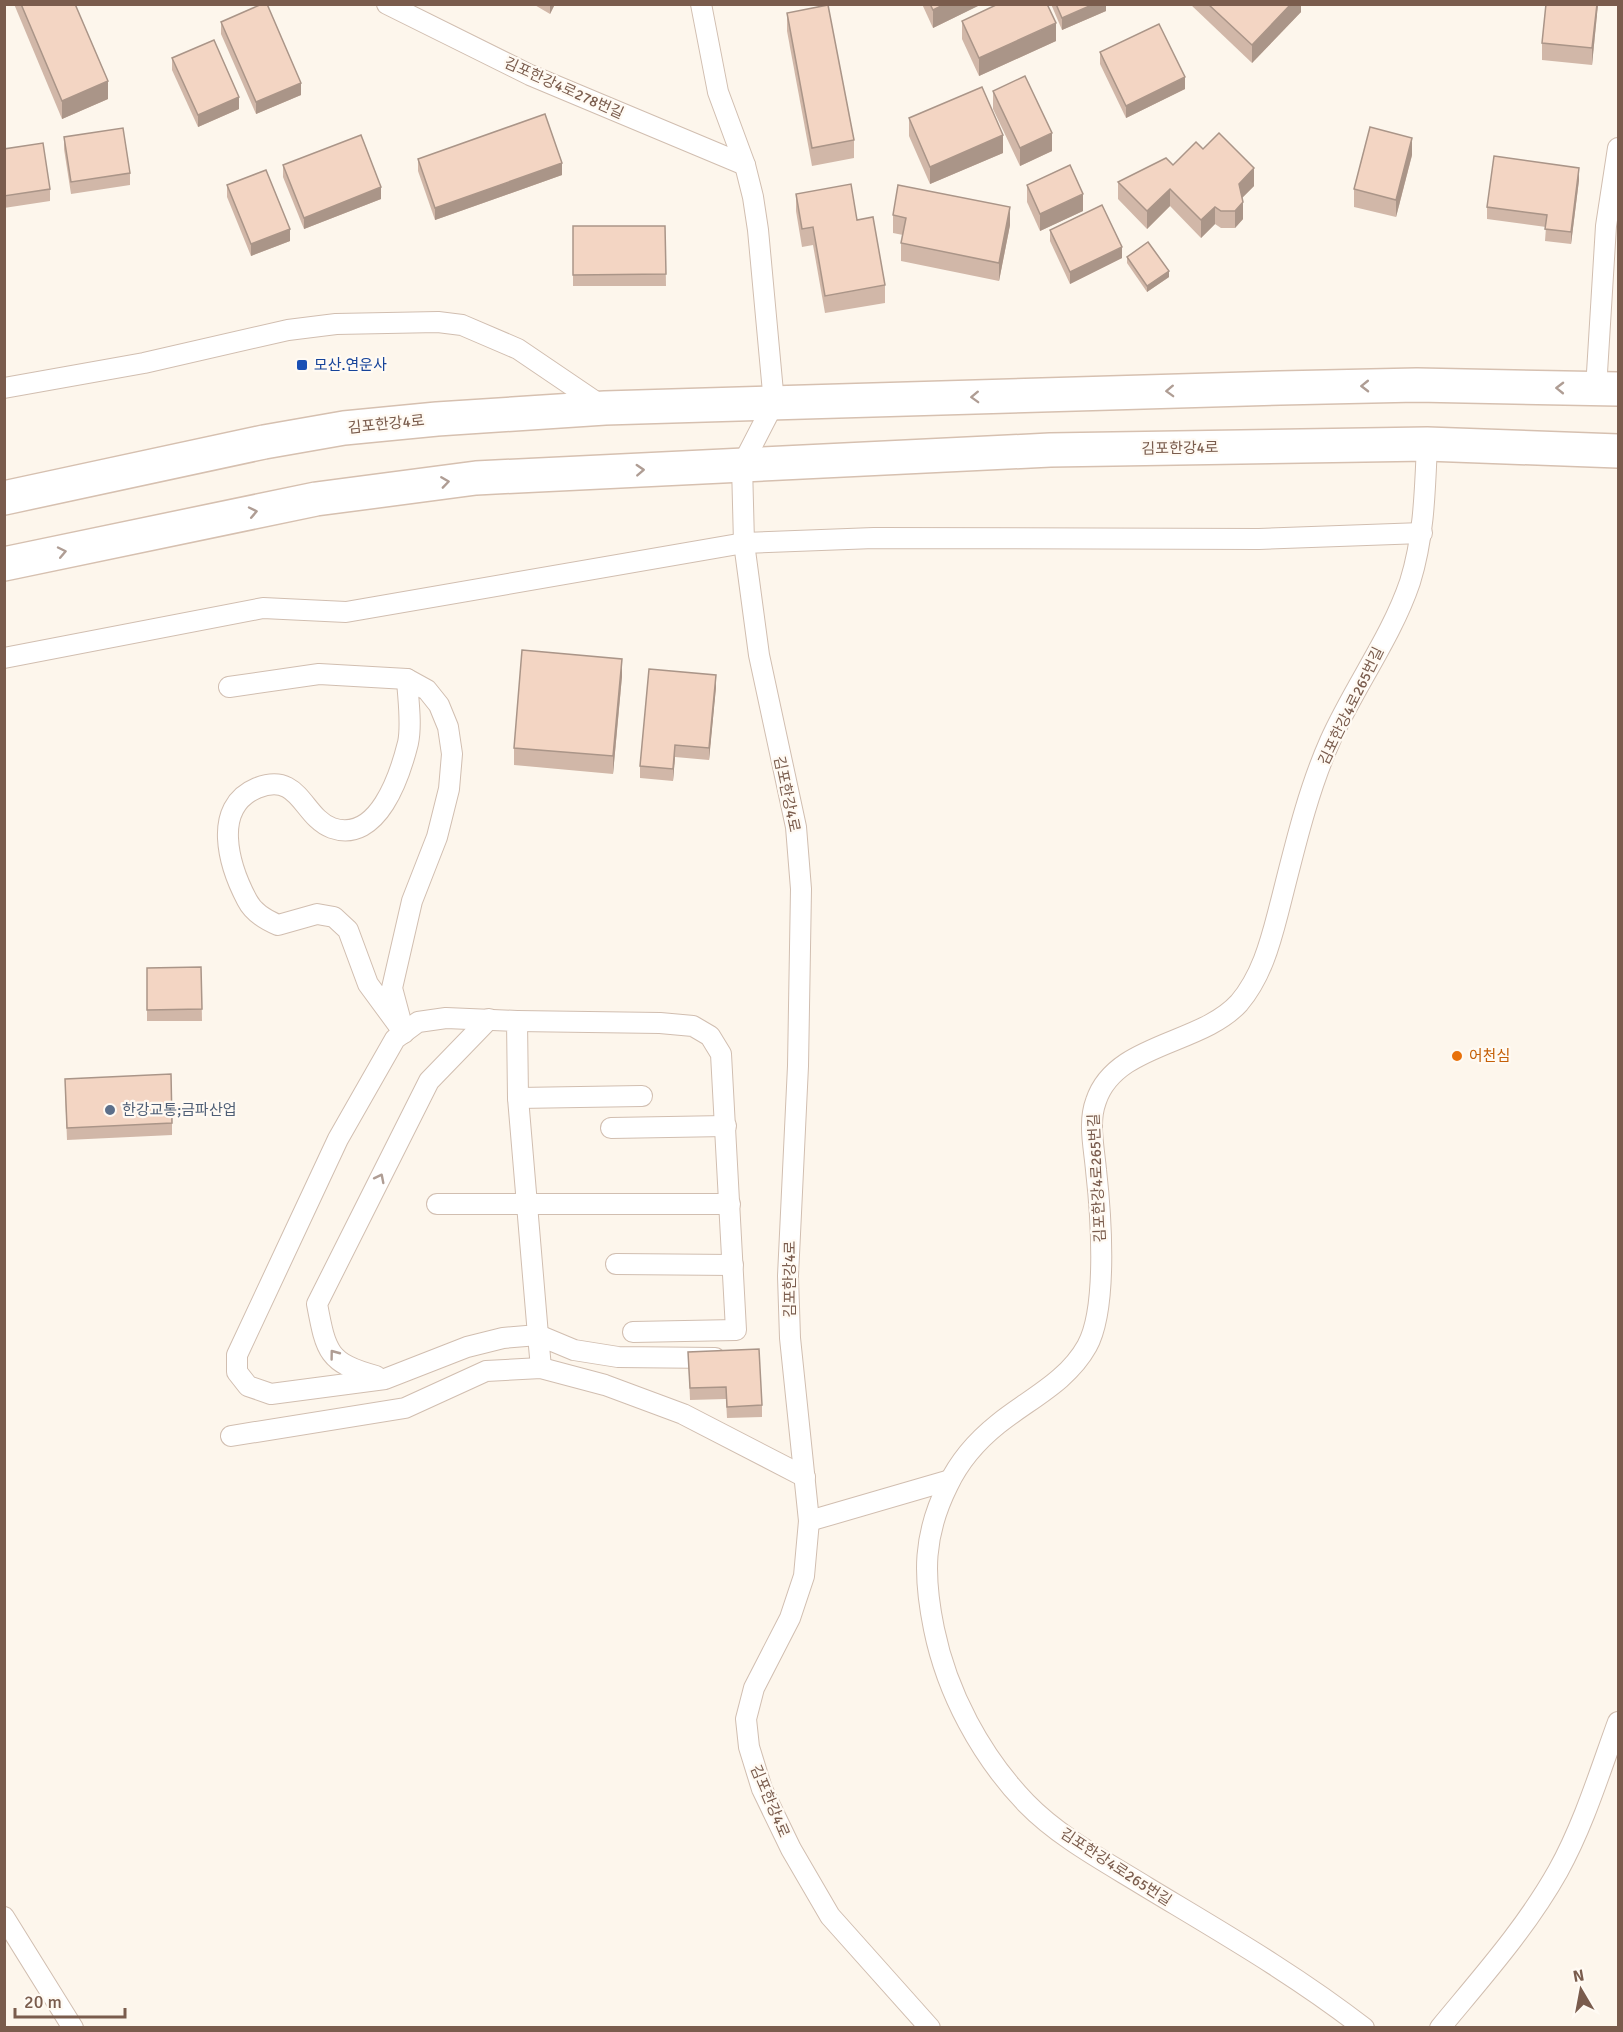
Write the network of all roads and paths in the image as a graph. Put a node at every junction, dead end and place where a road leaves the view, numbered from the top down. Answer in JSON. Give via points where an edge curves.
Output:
{"nodes":[{"id":1,"x":387,"y":4,"type":"edge"},
{"id":2,"x":701,"y":4,"type":"edge"},
{"id":3,"x":1618,"y":148,"type":"edge"},
{"id":4,"x":745,"y":165,"type":"junction"},
{"id":5,"x":4,"y":388,"type":"edge"},
{"id":6,"x":1607,"y":389,"type":"edge"},
{"id":7,"x":774,"y":403,"type":"junction"},
{"id":8,"x":605,"y":408,"type":"junction"},
{"id":9,"x":1428,"y":444,"type":"junction"},
{"id":10,"x":1618,"y":451,"type":"edge"},
{"id":11,"x":742,"y":465,"type":"junction"},
{"id":12,"x":4,"y":498,"type":"edge"},
{"id":13,"x":1422,"y":533,"type":"junction"},
{"id":14,"x":744,"y":543,"type":"junction"},
{"id":15,"x":4,"y":564,"type":"edge"},
{"id":16,"x":4,"y":658,"type":"edge"},
{"id":17,"x":407,"y":679,"type":"junction"},
{"id":18,"x":229,"y":687,"type":"dead end"},
{"id":19,"x":489,"y":1019,"type":"junction"},
{"id":20,"x":517,"y":1021,"type":"junction"},
{"id":21,"x":404,"y":1033,"type":"junction"},
{"id":22,"x":642,"y":1096,"type":"dead end"},
{"id":23,"x":518,"y":1098,"type":"junction"},
{"id":24,"x":726,"y":1126,"type":"junction"},
{"id":25,"x":611,"y":1128,"type":"dead end"},
{"id":26,"x":437,"y":1204,"type":"dead end"},
{"id":27,"x":730,"y":1204,"type":"junction"},
{"id":28,"x":528,"y":1206,"type":"junction"},
{"id":29,"x":616,"y":1264,"type":"dead end"},
{"id":30,"x":733,"y":1264,"type":"junction"},
{"id":31,"x":633,"y":1332,"type":"dead end"},
{"id":32,"x":538,"y":1335,"type":"junction"},
{"id":33,"x":731,"y":1358,"type":"edge"},
{"id":34,"x":541,"y":1368,"type":"junction"},
{"id":35,"x":384,"y":1378,"type":"junction"},
{"id":36,"x":231,"y":1436,"type":"dead end"},
{"id":37,"x":805,"y":1477,"type":"junction"},
{"id":38,"x":950,"y":1480,"type":"junction"},
{"id":39,"x":809,"y":1521,"type":"junction"},
{"id":40,"x":1618,"y":1722,"type":"edge"},
{"id":41,"x":4,"y":1917,"type":"edge"},
{"id":42,"x":73,"y":2028,"type":"edge"},
{"id":43,"x":930,"y":2028,"type":"edge"},
{"id":44,"x":1364,"y":2028,"type":"edge"},
{"id":45,"x":1440,"y":2028,"type":"edge"}],
"edges":[{"from":1,"to":4,"type":"lane","name":"김포한강4로278번길","via":[[530,75]]},
{"from":2,"to":4,"type":"lane","via":[[718,92]]},
{"from":3,"to":6,"type":"lane","name":"김포한강4로","via":[[1606,226]]},
{"from":4,"to":7,"type":"lane","via":[[758,230]]},
{"from":5,"to":8,"type":"lane","via":[[144,363],[288,330],[336,324],[438,322],[462,325],[518,350]]},
{"from":6,"to":7,"type":"street","name":"김포한강4로","one_way":true,"via":[[1394,386]]},
{"from":7,"to":8,"type":"street","name":"김포한강4로"},
{"from":7,"to":11,"type":"lane","name":"김포한강4로"},
{"from":8,"to":12,"type":"street","name":"김포한강4로","via":[[344,428]]},
{"from":9,"to":10,"type":"street","name":"김포한강4로"},
{"from":9,"to":11,"type":"street","name":"김포한강4로","via":[[1050,450]]},
{"from":9,"to":13,"type":"lane","name":"김포한강4로265번길"},
{"from":11,"to":14,"type":"lane","name":"김포한강4로"},
{"from":15,"to":11,"type":"street","name":"김포한강4로","one_way":true,"via":[[316,499],[476,478]]},
{"from":13,"to":14,"type":"lane","via":[[1259,539],[874,538]]},
{"from":13,"to":38,"type":"lane","name":"김포한강4로265번길","via":[[1397,615],[1328,744],[1294,849],[1269,948],[1255,978],[1222,1019],[1122,1065],[1105,1081],[1094,1104],[1092,1131],[1102,1228],[1096,1320],[1089,1343],[1057,1382],[996,1425]]},
{"from":14,"to":16,"type":"lane","via":[[346,612],[263,608]]},
{"from":14,"to":37,"type":"lane","name":"김포한강4로","via":[[759,655],[800,861],[801,987],[788,1276],[790,1338]]},
{"from":17,"to":18,"type":"lane","via":[[319,674]]},
{"from":17,"to":21,"type":"lane","via":[[427,690],[439,705],[448,727],[452,754],[449,789],[412,900],[392,988]]},
{"from":17,"to":21,"type":"lane","via":[[408,741],[383,809],[369,822],[351,829],[333,828],[320,820],[295,791],[279,784],[258,788],[239,800],[228,822],[226,844],[247,901],[264,919],[278,925],[317,914],[334,917],[348,930],[368,984]]},
{"from":19,"to":20,"type":"lane"},
{"from":19,"to":21,"type":"lane","via":[[418,1022]]},
{"from":35,"to":19,"type":"lane","one_way":true,"via":[[348,1368],[332,1355],[317,1305],[429,1081]]},
{"from":20,"to":23,"type":"lane"},
{"from":20,"to":24,"type":"lane","via":[[693,1026],[710,1036],[721,1054]]},
{"from":21,"to":35,"type":"lane","via":[[395,1039],[338,1139],[237,1355],[237,1372],[248,1386],[271,1394]]},
{"from":22,"to":23,"type":"lane"},
{"from":23,"to":28,"type":"lane"},
{"from":24,"to":25,"type":"lane"},
{"from":24,"to":27,"type":"lane"},
{"from":26,"to":28,"type":"lane"},
{"from":27,"to":28,"type":"lane"},
{"from":27,"to":30,"type":"lane"},
{"from":28,"to":32,"type":"lane"},
{"from":29,"to":30,"type":"lane"},
{"from":30,"to":31,"type":"lane","via":[[736,1330]]},
{"from":32,"to":33,"type":"lane","via":[[574,1350],[618,1357]]},
{"from":32,"to":34,"type":"lane"},
{"from":32,"to":35,"type":"lane","via":[[467,1347]]},
{"from":34,"to":36,"type":"lane","via":[[486,1371],[405,1408]]},
{"from":34,"to":37,"type":"lane","via":[[683,1414]]},
{"from":37,"to":39,"type":"lane","name":"김포한강4로"},
{"from":38,"to":39,"type":"lane"},
{"from":38,"to":44,"type":"lane","name":"김포한강4로265번길","via":[[926,1545],[929,1604],[952,1692],[999,1772],[1028,1806],[1075,1844],[1317,1990]]},
{"from":39,"to":43,"type":"lane","name":"김포한강4로","via":[[804,1576],[790,1618],[754,1688],[747,1719],[749,1747],[762,1789],[830,1917]]},
{"from":40,"to":45,"type":"lane","via":[[1560,1868],[1510,1944]]},
{"from":41,"to":42,"type":"lane"}]}
